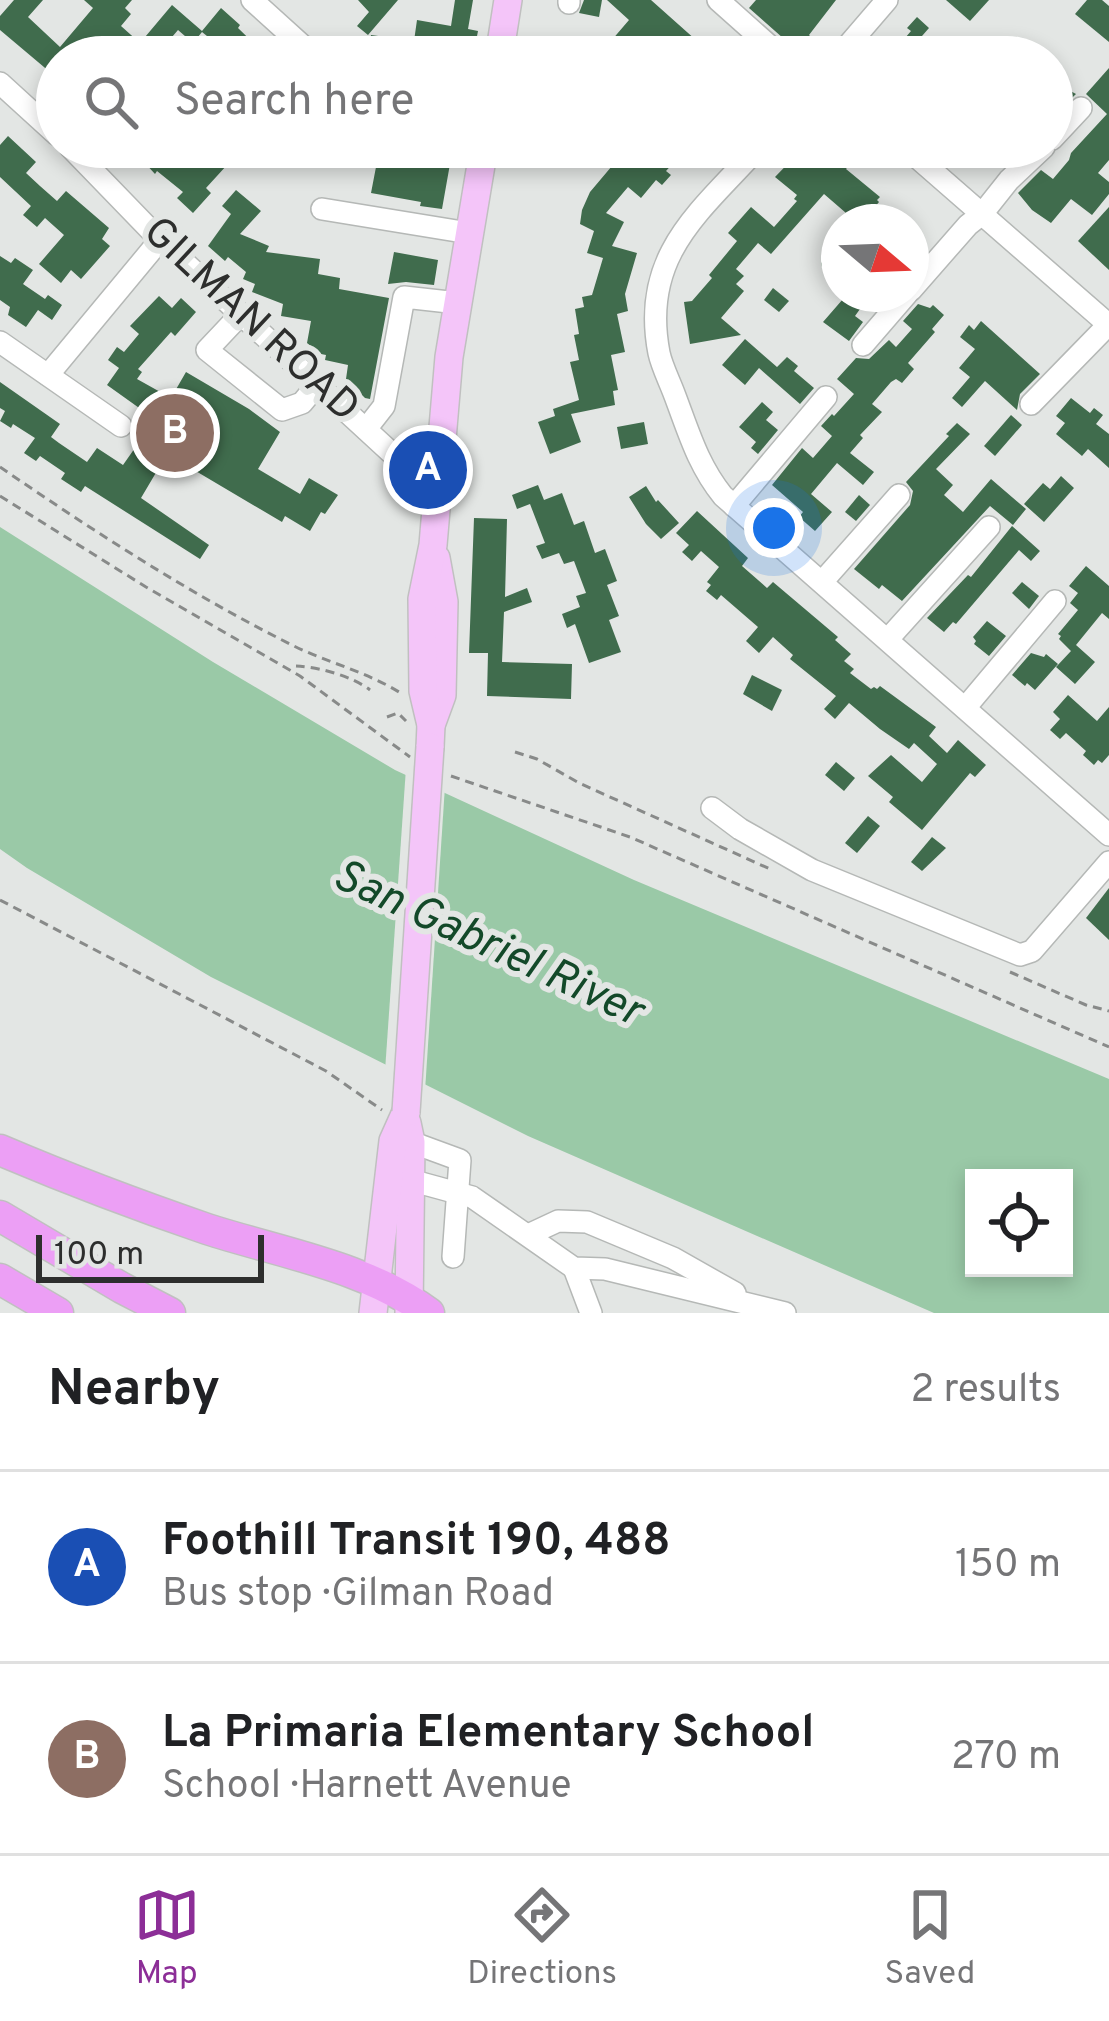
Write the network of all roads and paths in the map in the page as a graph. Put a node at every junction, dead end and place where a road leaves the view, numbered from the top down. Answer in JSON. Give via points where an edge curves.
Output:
{"nodes":[{"id":1,"x":252,"y":0,"type":"edge"},
{"id":2,"x":508,"y":0,"type":"edge"},
{"id":3,"x":718,"y":0,"type":"edge"},
{"id":4,"x":887,"y":0,"type":"edge"},
{"id":5,"x":292,"y":36,"type":"edge"},
{"id":6,"x":502,"y":36,"type":"edge"},
{"id":7,"x":758,"y":36,"type":"edge"},
{"id":8,"x":856,"y":36,"type":"edge"},
{"id":9,"x":0,"y":82,"type":"edge"},
{"id":10,"x":1081,"y":108,"type":"dead end"},
{"id":11,"x":36,"y":115,"type":"edge"},
{"id":12,"x":1073,"y":117,"type":"edge"},
{"id":13,"x":90,"y":168,"type":"edge"},
{"id":14,"x":481,"y":168,"type":"edge"},
{"id":15,"x":731,"y":168,"type":"edge"},
{"id":16,"x":929,"y":168,"type":"edge"},
{"id":17,"x":1022,"y":168,"type":"edge"},
{"id":18,"x":322,"y":209,"type":"dead end"},
{"id":19,"x":982,"y":214,"type":"junction"},
{"id":20,"x":470,"y":232,"type":"junction"},
{"id":21,"x":160,"y":240,"type":"junction"},
{"id":22,"x":929,"y":269,"type":"edge"},
{"id":23,"x":458,"y":303,"type":"junction"},
{"id":24,"x":892,"y":312,"type":"edge"},
{"id":25,"x":241,"y":314,"type":"junction"},
{"id":26,"x":1109,"y":325,"type":"edge"},
{"id":27,"x":0,"y":342,"type":"edge"},
{"id":28,"x":863,"y":345,"type":"dead end"},
{"id":29,"x":48,"y":375,"type":"junction"},
{"id":30,"x":317,"y":385,"type":"junction"},
{"id":31,"x":826,"y":397,"type":"dead end"},
{"id":32,"x":1031,"y":404,"type":"dead end"},
{"id":33,"x":121,"y":426,"type":"dead end"},
{"id":34,"x":366,"y":429,"type":"junction"},
{"id":35,"x":0,"y":467,"type":"edge"},
{"id":36,"x":438,"y":483,"type":"junction"},
{"id":37,"x":899,"y":495,"type":"dead end"},
{"id":38,"x":0,"y":496,"type":"edge"},
{"id":39,"x":734,"y":506,"type":"junction"},
{"id":40,"x":989,"y":527,"type":"dead end"},
{"id":41,"x":822,"y":582,"type":"junction"},
{"id":42,"x":1055,"y":601,"type":"dead end"},
{"id":43,"x":888,"y":639,"type":"junction"},
{"id":44,"x":296,"y":666,"type":"dead end"},
{"id":45,"x":300,"y":676,"type":"dead end"},
{"id":46,"x":370,"y":690,"type":"dead end"},
{"id":47,"x":399,"y":692,"type":"dead end"},
{"id":48,"x":965,"y":708,"type":"junction"},
{"id":49,"x":387,"y":717,"type":"dead end"},
{"id":50,"x":423,"y":732,"type":"junction"},
{"id":51,"x":712,"y":808,"type":"dead end"},
{"id":52,"x":609,"y":828,"type":"dead end"},
{"id":53,"x":1109,"y":835,"type":"edge"},
{"id":54,"x":1109,"y":862,"type":"edge"},
{"id":55,"x":0,"y":900,"type":"edge"},
{"id":56,"x":1109,"y":1047,"type":"edge"},
{"id":57,"x":394,"y":1111,"type":"junction"},
{"id":58,"x":411,"y":1142,"type":"junction"},
{"id":59,"x":0,"y":1150,"type":"edge"},
{"id":60,"x":410,"y":1180,"type":"junction"},
{"id":61,"x":458,"y":1191,"type":"junction"},
{"id":62,"x":0,"y":1216,"type":"edge"},
{"id":63,"x":528,"y":1235,"type":"junction"},
{"id":64,"x":453,"y":1257,"type":"dead end"},
{"id":65,"x":574,"y":1268,"type":"junction"},
{"id":66,"x":0,"y":1279,"type":"edge"},
{"id":67,"x":374,"y":1298,"type":"edge"},
{"id":68,"x":756,"y":1305,"type":"junction"},
{"id":69,"x":416,"y":1308,"type":"edge"},
{"id":70,"x":58,"y":1313,"type":"edge"},
{"id":71,"x":170,"y":1313,"type":"edge"},
{"id":72,"x":590,"y":1313,"type":"edge"},
{"id":73,"x":785,"y":1313,"type":"edge"}],
"edges":[{"from":1,"to":5,"type":"street"},
{"from":2,"to":6,"type":"main road"},
{"from":3,"to":7,"type":"street"},
{"from":4,"to":8,"type":"street"},
{"from":9,"to":11,"type":"street"},
{"from":10,"to":12,"type":"street"},
{"from":13,"to":21,"type":"street","name":"GILMAN ROAD"},
{"from":14,"to":20,"type":"main road"},
{"from":15,"to":39,"type":"street","via":[[676,239],[656,304],[659,354],[703,470]]},
{"from":16,"to":19,"type":"street"},
{"from":17,"to":19,"type":"street"},
{"from":18,"to":20,"type":"street"},
{"from":19,"to":22,"type":"street"},
{"from":19,"to":26,"type":"street"},
{"from":20,"to":23,"type":"main road"},
{"from":21,"to":25,"type":"street","name":"GILMAN ROAD"},
{"from":21,"to":29,"type":"street"},
{"from":23,"to":34,"type":"street","via":[[404,297],[384,406]]},
{"from":23,"to":36,"type":"main road"},
{"from":24,"to":28,"type":"street"},
{"from":25,"to":30,"type":"street","name":"GILMAN ROAD"},
{"from":25,"to":30,"type":"street","via":[[208,350],[282,410]]},
{"from":26,"to":32,"type":"street"},
{"from":27,"to":29,"type":"street"},
{"from":29,"to":33,"type":"street"},
{"from":30,"to":34,"type":"street","name":"GILMAN ROAD"},
{"from":31,"to":39,"type":"street"},
{"from":34,"to":36,"type":"street","name":"GILMAN ROAD","via":[[411,471]]},
{"from":35,"to":47,"type":"path","via":[[257,626]]},
{"from":36,"to":50,"type":"main road","via":[[442,694]]},
{"from":37,"to":41,"type":"street"},
{"from":38,"to":45,"type":"path"},
{"from":39,"to":41,"type":"street"},
{"from":40,"to":43,"type":"street"},
{"from":41,"to":43,"type":"street"},
{"from":42,"to":48,"type":"street"},
{"from":43,"to":48,"type":"street"},
{"from":44,"to":46,"type":"path"},
{"from":48,"to":53,"type":"street"},
{"from":49,"to":50,"type":"path","via":[[398,713]]},
{"from":50,"to":57,"type":"main road","bridge":true},
{"from":51,"to":54,"type":"street","via":[[812,870],[1020,955]]},
{"from":52,"to":56,"type":"path"},
{"from":55,"to":57,"type":"path"},
{"from":57,"to":58,"type":"main road"},
{"from":57,"to":67,"type":"main road"},
{"from":58,"to":60,"type":"main road"},
{"from":58,"to":61,"type":"street","via":[[460,1160]]},
{"from":59,"to":67,"type":"highway"},
{"from":60,"to":61,"type":"street"},
{"from":60,"to":69,"type":"main road"},
{"from":61,"to":63,"type":"street"},
{"from":61,"to":64,"type":"street"},
{"from":62,"to":71,"type":"highway"},
{"from":63,"to":65,"type":"street"},
{"from":63,"to":68,"type":"street","via":[[558,1221],[587,1222]]},
{"from":65,"to":68,"type":"street"},
{"from":65,"to":72,"type":"street"},
{"from":66,"to":70,"type":"highway"},
{"from":67,"to":69,"type":"highway"},
{"from":68,"to":73,"type":"street"}]}
